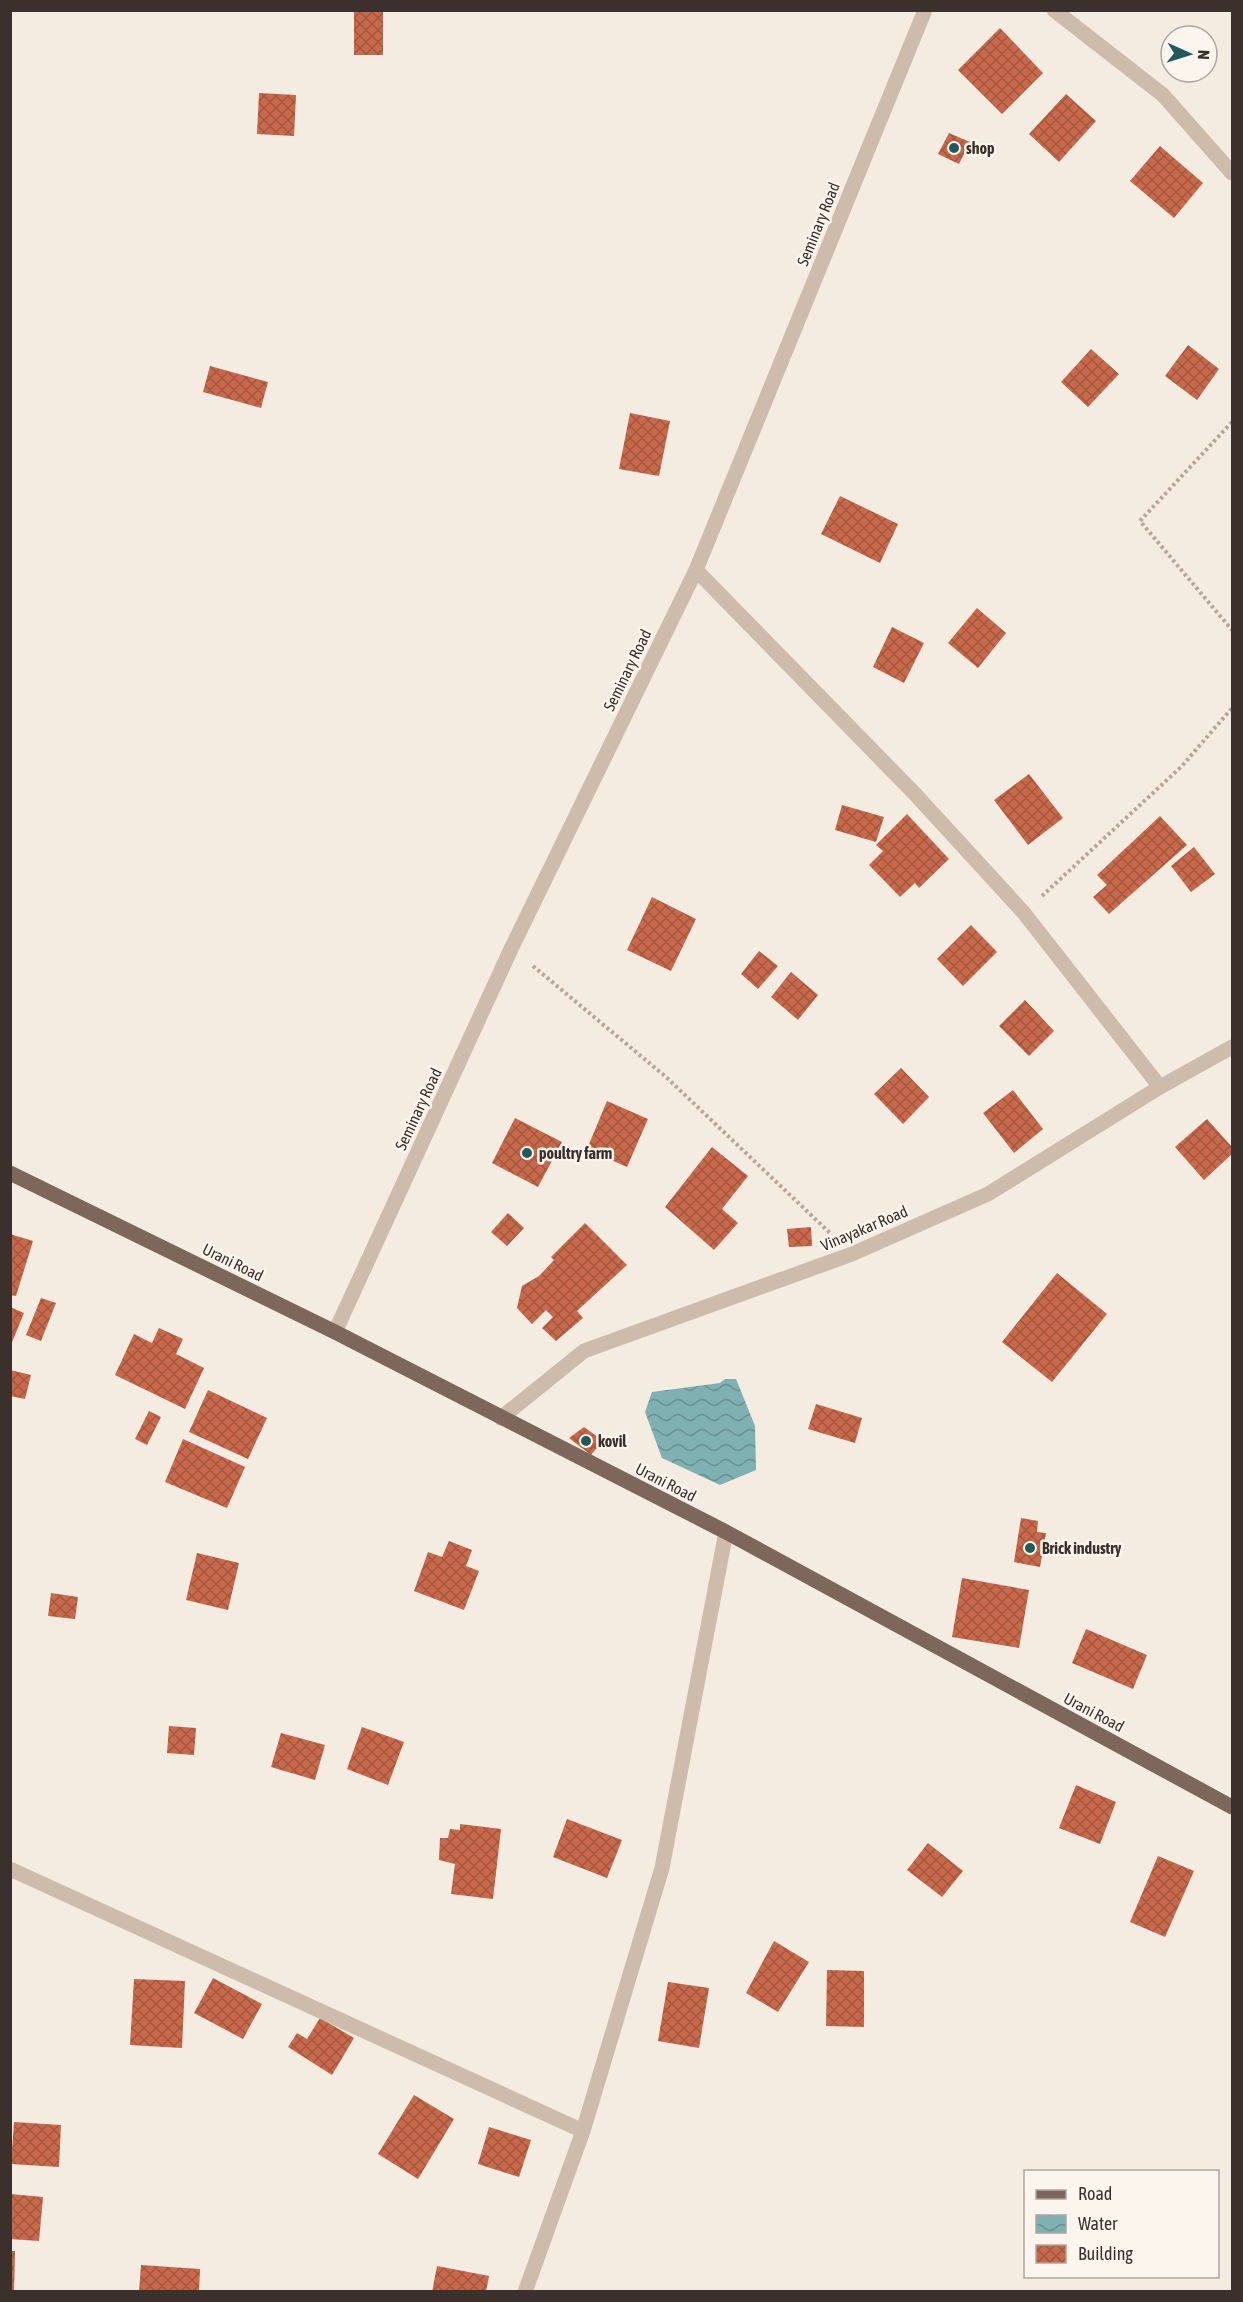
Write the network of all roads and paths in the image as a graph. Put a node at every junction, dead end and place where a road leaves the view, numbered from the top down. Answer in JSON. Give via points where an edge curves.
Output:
{"nodes":[{"id":1,"x":925,"y":10,"type":"edge"},
{"id":2,"x":1054,"y":10,"type":"edge"},
{"id":3,"x":1233,"y":173,"type":"edge"},
{"id":4,"x":1233,"y":422,"type":"edge"},
{"id":5,"x":696,"y":570,"type":"junction"},
{"id":6,"x":1233,"y":630,"type":"edge"},
{"id":7,"x":1233,"y":708,"type":"edge"},
{"id":8,"x":1024,"y":913,"type":"junction"},
{"id":9,"x":511,"y":949,"type":"junction"},
{"id":10,"x":1233,"y":1047,"type":"edge"},
{"id":11,"x":1160,"y":1087,"type":"junction"},
{"id":12,"x":10,"y":1173,"type":"edge"},
{"id":13,"x":852,"y":1254,"type":"junction"},
{"id":14,"x":335,"y":1332,"type":"junction"},
{"id":15,"x":501,"y":1418,"type":"junction"},
{"id":16,"x":726,"y":1532,"type":"junction"},
{"id":17,"x":1233,"y":1807,"type":"edge"},
{"id":18,"x":10,"y":1869,"type":"edge"},
{"id":19,"x":583,"y":2132,"type":"junction"},
{"id":20,"x":525,"y":2292,"type":"edge"}],
"edges":[{"from":1,"to":5,"type":"street","name":"Seminary Road"},
{"from":2,"to":3,"type":"street","via":[[1162,95]]},
{"from":4,"to":6,"type":"path","via":[[1140,521]]},
{"from":5,"to":8,"type":"street","via":[[915,794]]},
{"from":5,"to":9,"type":"street","name":"Seminary Road"},
{"from":7,"to":8,"type":"path","via":[[1182,766]]},
{"from":8,"to":11,"type":"street"},
{"from":9,"to":13,"type":"path","via":[[666,1077]]},
{"from":9,"to":14,"type":"street","name":"Seminary Road"},
{"from":10,"to":11,"type":"street","name":"Vinayakar Road"},
{"from":11,"to":13,"type":"street","name":"Vinayakar Road","via":[[988,1194]]},
{"from":12,"to":14,"type":"main road","name":"Urani Road"},
{"from":13,"to":15,"type":"street","name":"Vinayakar Road","via":[[584,1351]]},
{"from":14,"to":15,"type":"main road","name":"Urani Road"},
{"from":15,"to":16,"type":"main road","name":"Urani Road"},
{"from":16,"to":17,"type":"main road","name":"Urani Road"},
{"from":16,"to":19,"type":"street","via":[[662,1868]]},
{"from":18,"to":19,"type":"street"},
{"from":19,"to":20,"type":"street"}]}
